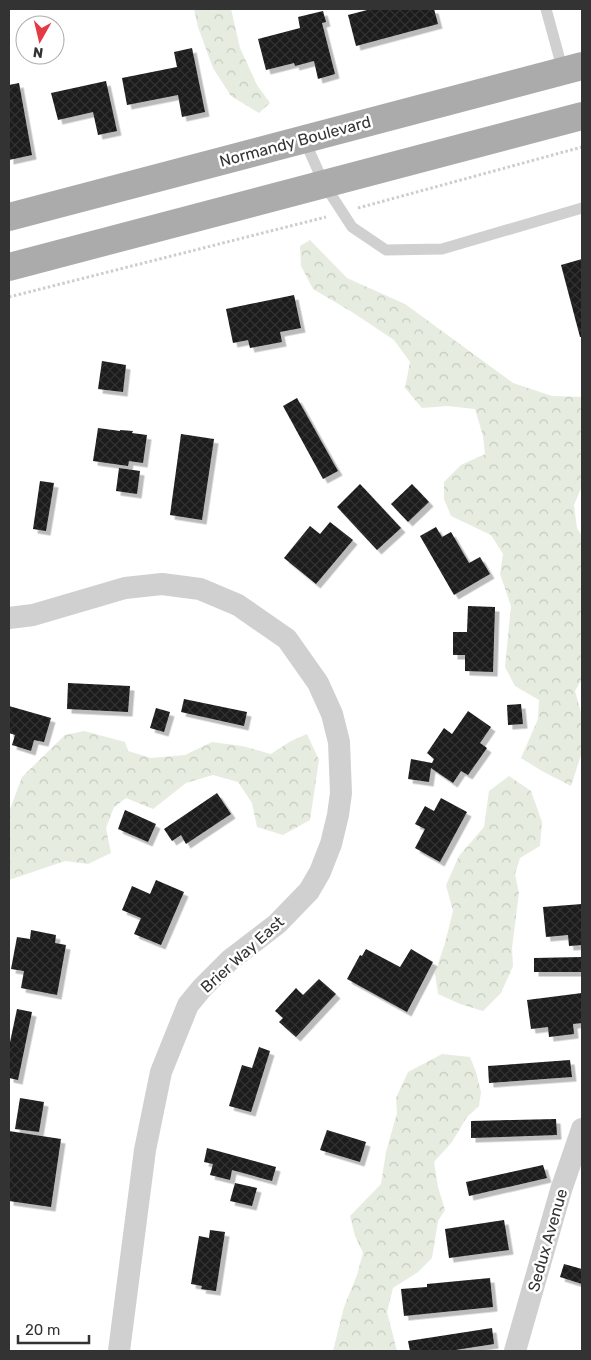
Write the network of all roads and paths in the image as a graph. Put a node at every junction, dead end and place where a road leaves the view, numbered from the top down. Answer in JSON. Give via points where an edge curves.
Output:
{"nodes":[{"id":1,"x":546,"y":9,"type":"edge"},
{"id":2,"x":572,"y":68,"type":"edge"},
{"id":3,"x":582,"y":116,"type":"edge"},
{"id":4,"x":304,"y":139,"type":"junction"},
{"id":5,"x":582,"y":147,"type":"edge"},
{"id":6,"x":324,"y":184,"type":"junction"},
{"id":7,"x":582,"y":208,"type":"edge"},
{"id":8,"x":342,"y":212,"type":"junction"},
{"id":9,"x":9,"y":216,"type":"edge"},
{"id":10,"x":9,"y":267,"type":"edge"},
{"id":11,"x":9,"y":297,"type":"edge"},
{"id":12,"x":9,"y":618,"type":"edge"},
{"id":13,"x":582,"y":1129,"type":"edge"},
{"id":14,"x":579,"y":1152,"type":"edge"},
{"id":15,"x":119,"y":1351,"type":"edge"},
{"id":16,"x":515,"y":1351,"type":"edge"}],
"edges":[{"from":1,"to":2,"type":"lane"},
{"from":2,"to":4,"type":"main road","name":"Normandy Boulevard"},
{"from":3,"to":6,"type":"main road"},
{"from":4,"to":6,"type":"lane"},
{"from":4,"to":9,"type":"main road","name":"Normandy Boulevard"},
{"from":5,"to":8,"type":"path"},
{"from":6,"to":8,"type":"lane"},
{"from":6,"to":10,"type":"main road"},
{"from":7,"to":8,"type":"lane","via":[[442,249],[386,250],[352,227]]},
{"from":8,"to":11,"type":"path"},
{"from":12,"to":15,"type":"street","name":"Brier Way East","via":[[33,615],[125,588],[162,584],[200,589],[238,604],[287,639],[318,683],[332,714],[339,742],[341,793],[338,815],[320,872],[309,891],[277,924],[230,960],[188,1005],[161,1072],[145,1150]]},
{"from":13,"to":14,"type":"street","name":"Sedux Avenue"},
{"from":14,"to":16,"type":"street","name":"Sedux Avenue","via":[[561,1190]]}]}
